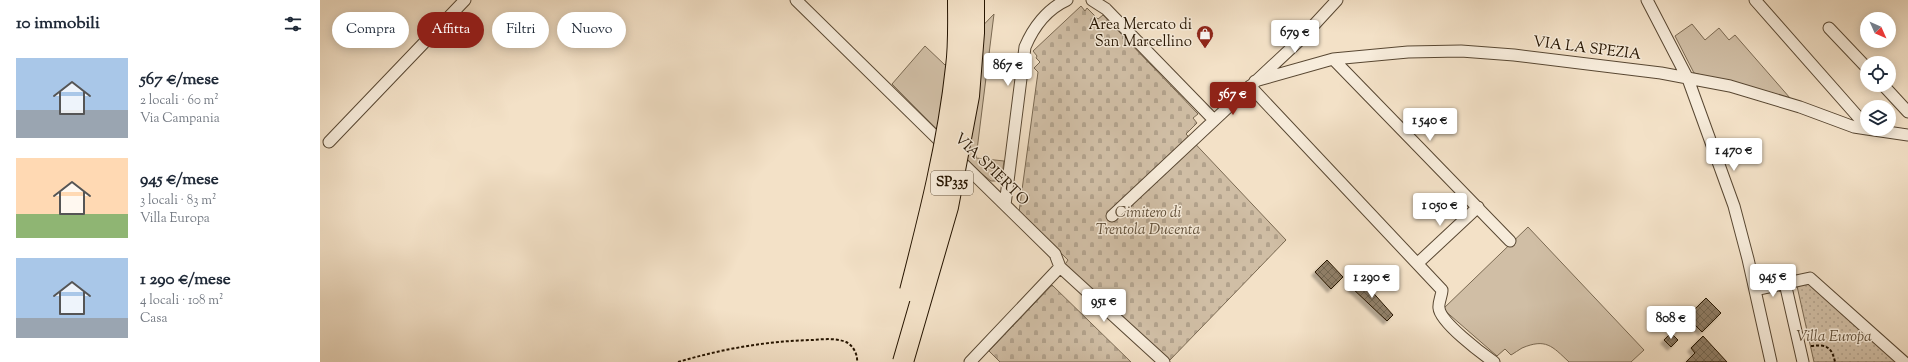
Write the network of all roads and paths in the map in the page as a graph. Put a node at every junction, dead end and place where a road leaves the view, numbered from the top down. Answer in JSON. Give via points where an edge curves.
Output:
{"nodes":[{"id":1,"x":465,"y":0,"type":"edge"},
{"id":2,"x":796,"y":0,"type":"edge"},
{"id":3,"x":958,"y":0,"type":"edge"},
{"id":4,"x":974,"y":0,"type":"edge"},
{"id":5,"x":1067,"y":0,"type":"edge"},
{"id":6,"x":1092,"y":0,"type":"edge"},
{"id":7,"x":1337,"y":0,"type":"edge"},
{"id":8,"x":1646,"y":0,"type":"edge"},
{"id":9,"x":1755,"y":0,"type":"edge"},
{"id":10,"x":1830,"y":28,"type":"dead end"},
{"id":11,"x":1280,"y":58,"type":"junction"},
{"id":12,"x":1333,"y":59,"type":"junction"},
{"id":13,"x":1860,"y":60,"type":"edge"},
{"id":14,"x":1297,"y":70,"type":"junction"},
{"id":15,"x":1688,"y":79,"type":"junction"},
{"id":16,"x":1252,"y":84,"type":"junction"},
{"id":17,"x":1889,"y":92,"type":"edge"},
{"id":18,"x":1908,"y":112,"type":"edge"},
{"id":19,"x":1213,"y":119,"type":"junction"},
{"id":20,"x":1860,"y":120,"type":"edge"},
{"id":21,"x":1860,"y":127,"type":"edge"},
{"id":22,"x":1896,"y":133,"type":"edge"},
{"id":23,"x":1908,"y":135,"type":"edge"},
{"id":24,"x":329,"y":142,"type":"dead end"},
{"id":25,"x":1005,"y":205,"type":"junction"},
{"id":26,"x":1478,"y":207,"type":"junction"},
{"id":27,"x":1112,"y":216,"type":"dead end"},
{"id":28,"x":1510,"y":241,"type":"dead end"},
{"id":29,"x":1418,"y":263,"type":"junction"},
{"id":30,"x":1060,"y":267,"type":"junction"},
{"id":31,"x":1785,"y":283,"type":"junction"},
{"id":32,"x":1755,"y":290,"type":"junction"},
{"id":33,"x":1800,"y":347,"type":"junction"},
{"id":34,"x":678,"y":362,"type":"edge"},
{"id":35,"x":857,"y":362,"type":"edge"},
{"id":36,"x":890,"y":362,"type":"edge"},
{"id":37,"x":903,"y":362,"type":"edge"},
{"id":38,"x":970,"y":362,"type":"edge"},
{"id":39,"x":1164,"y":362,"type":"edge"},
{"id":40,"x":1494,"y":362,"type":"edge"},
{"id":41,"x":1771,"y":362,"type":"edge"},
{"id":42,"x":1803,"y":362,"type":"edge"},
{"id":43,"x":1835,"y":362,"type":"edge"},
{"id":44,"x":1904,"y":362,"type":"edge"}],
"edges":[{"from":1,"to":24,"type":"street"},
{"from":2,"to":25,"type":"street","name":"VIA SPIERTO"},
{"from":3,"to":36,"type":"highway","number":"SP335","bridge":true,"via":[[956,66],[947,137],[928,224]]},
{"from":4,"to":37,"type":"highway","number":"SP335","bridge":true,"via":[[969,96],[948,207]]},
{"from":5,"to":25,"type":"street","via":[[1060,3],[1031,32],[1025,47]]},
{"from":6,"to":19,"type":"street","via":[[1106,9]]},
{"from":7,"to":11,"type":"street"},
{"from":8,"to":15,"type":"street"},
{"from":9,"to":20,"type":"street"},
{"from":10,"to":13,"type":"street"},
{"from":11,"to":14,"type":"street"},
{"from":11,"to":16,"type":"street"},
{"from":12,"to":14,"type":"street","name":"VIA LA SPEZIA"},
{"from":12,"to":15,"type":"street","name":"VIA LA SPEZIA","via":[[1408,52],[1462,51],[1575,62]]},
{"from":12,"to":26,"type":"street"},
{"from":14,"to":16,"type":"street","name":"VIA LA SPEZIA"},
{"from":15,"to":21,"type":"street","name":"VIA LA SPEZIA","via":[[1730,86]]},
{"from":15,"to":32,"type":"street","via":[[1734,206]]},
{"from":16,"to":19,"type":"street"},
{"from":16,"to":29,"type":"street"},
{"from":17,"to":18,"type":"street"},
{"from":19,"to":27,"type":"street"},
{"from":22,"to":23,"type":"street","name":"VIA LA SPEZIA"},
{"from":25,"to":30,"type":"street","name":"VIA SPIERTO","via":[[1055,254]]},
{"from":26,"to":28,"type":"street"},
{"from":26,"to":29,"type":"street"},
{"from":29,"to":40,"type":"street","via":[[1442,290],[1438,307],[1447,323]]},
{"from":30,"to":38,"type":"street"},
{"from":30,"to":39,"type":"street","name":"VIA SPIERTO"},
{"from":31,"to":32,"type":"street"},
{"from":31,"to":33,"type":"street"},
{"from":31,"to":44,"type":"street","via":[[1810,278]]},
{"from":32,"to":41,"type":"street"},
{"from":33,"to":42,"type":"street"},
{"from":33,"to":43,"type":"path","via":[[1824,345],[1832,350]]},
{"from":34,"to":35,"type":"path","via":[[716,351],[751,345],[792,340],[837,339],[848,342],[854,349]]}]}
